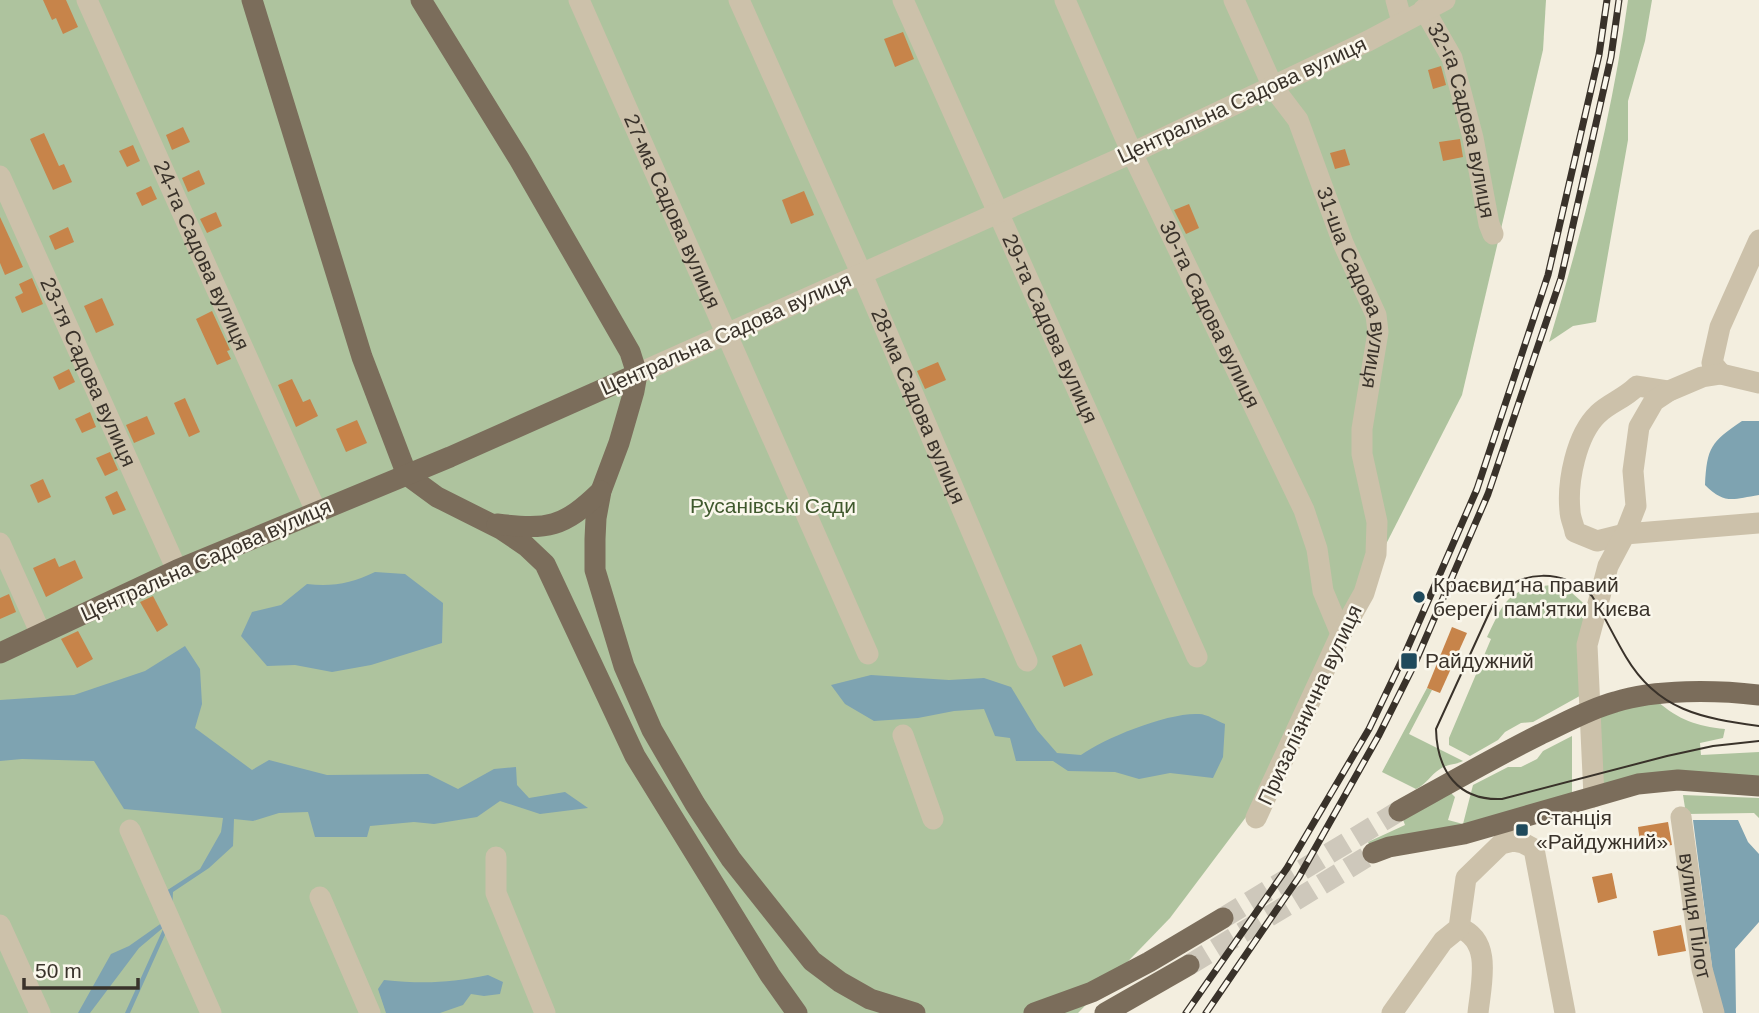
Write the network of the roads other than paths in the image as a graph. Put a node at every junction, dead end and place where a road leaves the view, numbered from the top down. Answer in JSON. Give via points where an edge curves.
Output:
{"nodes":[{"id":1,"x":87,"y":0,"type":"edge"},
{"id":2,"x":253,"y":0,"type":"edge"},
{"id":3,"x":421,"y":0,"type":"edge"},
{"id":4,"x":579,"y":0,"type":"edge"},
{"id":5,"x":739,"y":0,"type":"edge"},
{"id":6,"x":903,"y":0,"type":"edge"},
{"id":7,"x":1065,"y":0,"type":"edge"},
{"id":8,"x":1234,"y":0,"type":"edge"},
{"id":9,"x":1395,"y":0,"type":"edge"},
{"id":10,"x":1445,"y":0,"type":"edge"},
{"id":11,"x":1424,"y":9,"type":"junction"},
{"id":12,"x":1402,"y":22,"type":"junction"},
{"id":13,"x":1273,"y":87,"type":"junction"},
{"id":14,"x":1132,"y":153,"type":"junction"},
{"id":15,"x":0,"y":176,"type":"edge"},
{"id":16,"x":998,"y":214,"type":"junction"},
{"id":17,"x":1493,"y":234,"type":"dead end"},
{"id":18,"x":1759,"y":240,"type":"edge"},
{"id":19,"x":862,"y":274,"type":"junction"},
{"id":20,"x":727,"y":333,"type":"junction"},
{"id":21,"x":637,"y":374,"type":"junction"},
{"id":22,"x":1721,"y":374,"type":"junction"},
{"id":23,"x":1759,"y":383,"type":"edge"},
{"id":24,"x":1669,"y":391,"type":"junction"},
{"id":25,"x":407,"y":475,"type":"junction"},
{"id":26,"x":601,"y":491,"type":"junction"},
{"id":27,"x":316,"y":511,"type":"junction"},
{"id":28,"x":491,"y":523,"type":"junction"},
{"id":29,"x":1759,"y":523,"type":"edge"},
{"id":30,"x":1625,"y":534,"type":"junction"},
{"id":31,"x":0,"y":543,"type":"edge"},
{"id":32,"x":177,"y":570,"type":"junction"},
{"id":33,"x":1363,"y":593,"type":"joint"},
{"id":34,"x":41,"y":634,"type":"junction"},
{"id":35,"x":1341,"y":634,"type":"junction"},
{"id":36,"x":0,"y":653,"type":"edge"},
{"id":37,"x":868,"y":654,"type":"dead end"},
{"id":38,"x":1197,"y":657,"type":"dead end"},
{"id":39,"x":1027,"y":661,"type":"dead end"},
{"id":40,"x":1759,"y":695,"type":"edge"},
{"id":41,"x":1591,"y":710,"type":"junction"},
{"id":42,"x":903,"y":735,"type":"dead end"},
{"id":43,"x":1759,"y":786,"type":"edge"},
{"id":44,"x":1594,"y":797,"type":"junction"},
{"id":45,"x":1399,"y":811,"type":"tunnel mouth"},
{"id":46,"x":1681,"y":817,"type":"dead end"},
{"id":47,"x":1256,"y":818,"type":"dead end"},
{"id":48,"x":933,"y":819,"type":"dead end"},
{"id":49,"x":130,"y":830,"type":"dead end"},
{"id":50,"x":1373,"y":853,"type":"tunnel mouth"},
{"id":51,"x":496,"y":857,"type":"dead end"},
{"id":52,"x":320,"y":897,"type":"dead end"},
{"id":53,"x":1223,"y":918,"type":"tunnel mouth"},
{"id":54,"x":0,"y":925,"type":"edge"},
{"id":55,"x":1458,"y":928,"type":"junction"},
{"id":56,"x":1189,"y":964,"type":"tunnel mouth"},
{"id":57,"x":9,"y":971,"type":"edge"},
{"id":58,"x":40,"y":1013,"type":"edge"},
{"id":59,"x":211,"y":1013,"type":"edge"},
{"id":60,"x":370,"y":1013,"type":"edge"},
{"id":61,"x":545,"y":1013,"type":"edge"},
{"id":62,"x":797,"y":1013,"type":"edge"},
{"id":63,"x":915,"y":1013,"type":"edge"},
{"id":64,"x":1034,"y":1013,"type":"edge"},
{"id":65,"x":1105,"y":1013,"type":"edge"},
{"id":66,"x":1392,"y":1013,"type":"edge"},
{"id":67,"x":1478,"y":1013,"type":"edge"},
{"id":68,"x":1565,"y":1013,"type":"edge"},
{"id":69,"x":1714,"y":1013,"type":"edge"}],
"edges":[{"from":1,"to":27,"type":"street","name":"24-та Садова вулиця"},
{"from":2,"to":25,"type":"main road","via":[[358,344]]},
{"from":3,"to":21,"type":"main road","via":[[526,171],[630,352]]},
{"from":4,"to":20,"type":"street","name":"27-ма Садова вулиця"},
{"from":5,"to":19,"type":"street","name":"28-ма Садова вулиця"},
{"from":6,"to":16,"type":"street","name":"29-та Садова вулиця"},
{"from":7,"to":14,"type":"street","name":"30-та Садова вулиця"},
{"from":8,"to":13,"type":"street","name":"31-ша Садова вулиця"},
{"from":9,"to":12,"type":"street","name":"32-га Садова вулиця"},
{"from":10,"to":11,"type":"street","name":"Центральна Садова вулиця"},
{"from":11,"to":12,"type":"street","name":"Центральна Садова вулиця"},
{"from":11,"to":17,"type":"street","name":"32-га Садова вулиця","via":[[1452,58]]},
{"from":12,"to":13,"type":"street","name":"Центральна Садова вулиця"},
{"from":13,"to":14,"type":"street","name":"Центральна Садова вулиця"},
{"from":13,"to":33,"type":"street","name":"31-ша Садова вулиця","via":[[1298,120],[1343,243],[1376,315],[1378,332],[1362,429],[1362,454],[1377,522],[1376,554]]},
{"from":14,"to":16,"type":"street","name":"Центральна Садова вулиця"},
{"from":14,"to":35,"type":"street","name":"30-та Садова вулиця","via":[[1304,510],[1317,549],[1323,592]]},
{"from":15,"to":32,"type":"street","name":"23-тя Садова вулиця"},
{"from":16,"to":19,"type":"street","name":"Центральна Садова вулиця"},
{"from":16,"to":38,"type":"street","name":"29-та Садова вулиця"},
{"from":18,"to":22,"type":"street","via":[[1720,327],[1712,363]]},
{"from":19,"to":20,"type":"street","name":"Центральна Садова вулиця"},
{"from":19,"to":39,"type":"street","name":"28-ма Садова вулиця"},
{"from":20,"to":21,"type":"street","name":"Центральна Садова вулиця"},
{"from":20,"to":37,"type":"street","name":"27-ма Садова вулиця"},
{"from":21,"to":25,"type":"main road","name":"Центральна Садова вулиця"},
{"from":21,"to":26,"type":"main road"},
{"from":22,"to":23,"type":"street"},
{"from":22,"to":24,"type":"street"},
{"from":24,"to":30,"type":"street","via":[[1654,401],[1639,427],[1633,471],[1636,506]]},
{"from":24,"to":30,"type":"street","via":[[1637,386],[1599,412],[1584,430],[1572,468],[1570,512],[1576,532],[1597,541]]},
{"from":25,"to":27,"type":"main road","name":"Центральна Садова вулиця"},
{"from":25,"to":28,"type":"main road","via":[[437,497]]},
{"from":26,"to":28,"type":"main road","via":[[582,510],[556,524]]},
{"from":26,"to":63,"type":"main road","via":[[595,570],[624,666],[674,770],[731,859],[812,961],[870,999]]},
{"from":27,"to":32,"type":"main road","name":"Центральна Садова вулиця"},
{"from":28,"to":62,"type":"main road","via":[[545,564],[635,756]]},
{"from":29,"to":30,"type":"street"},
{"from":30,"to":41,"type":"street","via":[[1608,566],[1587,645]]},
{"from":31,"to":34,"type":"street"},
{"from":32,"to":34,"type":"main road","name":"Центральна Садова вулиця"},
{"from":33,"to":35,"type":"street","name":"Призалізнична вулиця"},
{"from":34,"to":36,"type":"main road","name":"Центральна Садова вулиця"},
{"from":35,"to":47,"type":"street","name":"Призалізнична вулиця"},
{"from":40,"to":41,"type":"main road","via":[[1645,695]]},
{"from":41,"to":44,"type":"street"},
{"from":41,"to":45,"type":"main road"},
{"from":42,"to":48,"type":"street"},
{"from":43,"to":44,"type":"main road","via":[[1678,780],[1639,784]]},
{"from":44,"to":50,"type":"main road","via":[[1464,834]]},
{"from":46,"to":69,"type":"street","name":"вулиця Пілот","via":[[1702,969]]},
{"from":49,"to":59,"type":"street"},
{"from":51,"to":61,"type":"street","via":[[496,893]]},
{"from":52,"to":60,"type":"street"},
{"from":53,"to":64,"type":"main road","via":[[1092,992]]},
{"from":54,"to":57,"type":"street"},
{"from":55,"to":66,"type":"street","via":[[1443,940]]},
{"from":55,"to":67,"type":"street","via":[[1476,940],[1483,960]]},
{"from":55,"to":68,"type":"street","via":[[1466,878],[1501,844],[1513,841],[1534,849]]},
{"from":56,"to":65,"type":"main road"},
{"from":57,"to":58,"type":"street"}]}
